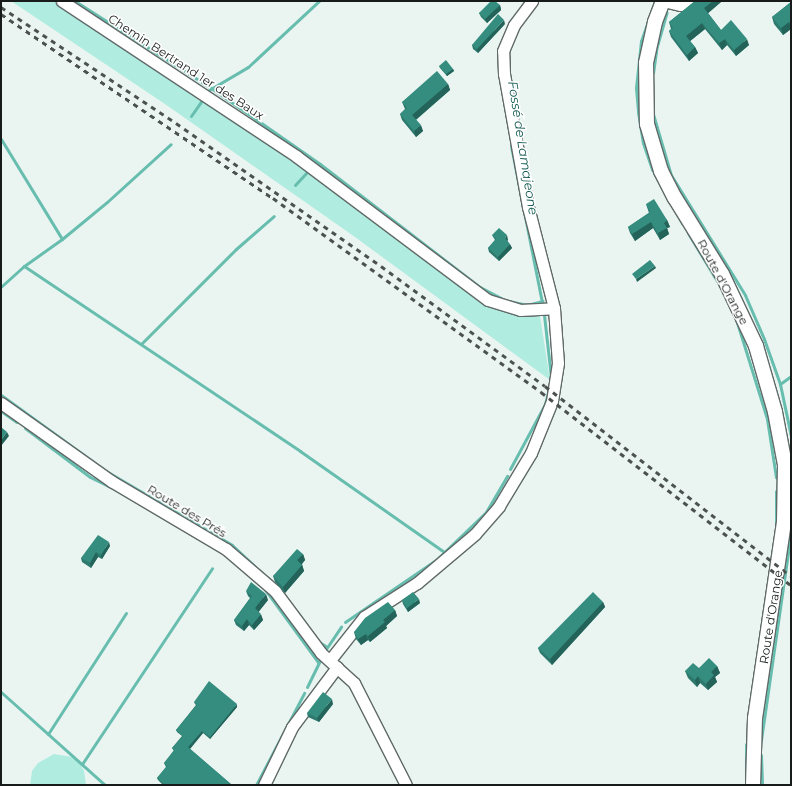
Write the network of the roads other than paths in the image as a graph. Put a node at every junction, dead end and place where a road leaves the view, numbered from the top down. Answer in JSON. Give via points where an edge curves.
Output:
{"nodes":[{"id":1,"x":62,"y":1,"type":"edge"},
{"id":2,"x":532,"y":1,"type":"edge"},
{"id":3,"x":663,"y":1,"type":"edge"},
{"id":4,"x":691,"y":1,"type":"edge"},
{"id":5,"x":554,"y":308,"type":"junction"},
{"id":6,"x":1,"y":403,"type":"edge"},
{"id":7,"x":788,"y":490,"type":"edge"},
{"id":8,"x":334,"y":664,"type":"junction"},
{"id":9,"x":264,"y":785,"type":"edge"},
{"id":10,"x":406,"y":785,"type":"edge"},
{"id":11,"x":752,"y":785,"type":"edge"}],
"edges":[{"from":1,"to":5,"type":"street","name":"Chemin Bertrand 1er des Baux","via":[[296,156],[488,300],[520,310]]},
{"from":2,"to":5,"type":"street","via":[[514,25],[503,51],[504,74],[528,208]]},
{"from":3,"to":4,"type":"street","via":[[680,5]]},
{"from":3,"to":7,"type":"street","name":"Route d'Orange","via":[[655,22],[646,63],[647,124],[661,170],[675,198],[722,274],[756,346],[775,412]]},
{"from":5,"to":8,"type":"street","via":[[558,363],[552,401],[531,453],[505,495],[475,534],[447,560],[364,617]]},
{"from":6,"to":8,"type":"street","name":"Route des Prés","via":[[111,481],[226,549],[275,591],[322,653]]},
{"from":7,"to":11,"type":"street","name":"Route d'Orange","via":[[778,579],[755,718]]},
{"from":8,"to":9,"type":"street","via":[[292,727]]},
{"from":8,"to":10,"type":"street","name":"Route des Prés","via":[[354,683]]}]}
